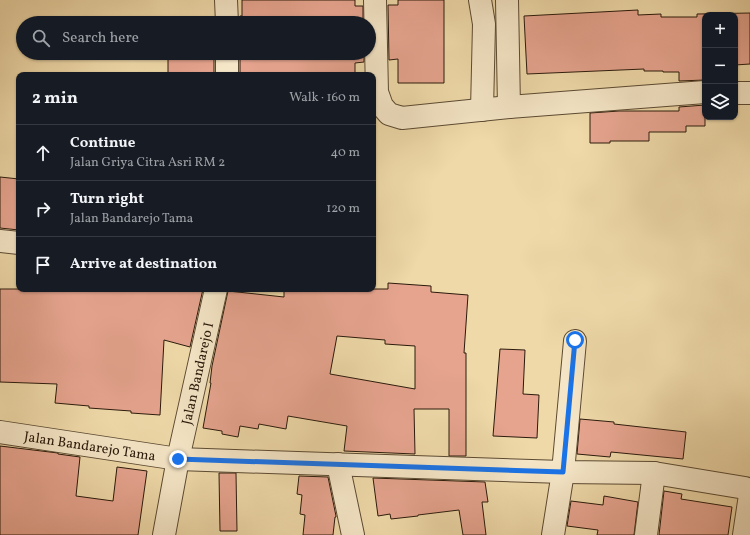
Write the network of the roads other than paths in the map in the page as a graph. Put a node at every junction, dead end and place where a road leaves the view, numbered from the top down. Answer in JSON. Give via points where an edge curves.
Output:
{"nodes":[{"id":1,"x":226,"y":0,"type":"edge"},
{"id":2,"x":375,"y":0,"type":"edge"},
{"id":3,"x":480,"y":0,"type":"edge"},
{"id":4,"x":508,"y":0,"type":"edge"},
{"id":5,"x":226,"y":16,"type":"edge"},
{"id":6,"x":375,"y":16,"type":"edge"},
{"id":7,"x":376,"y":46,"type":"edge"},
{"id":8,"x":227,"y":60,"type":"edge"},
{"id":9,"x":227,"y":72,"type":"edge"},
{"id":10,"x":702,"y":92,"type":"edge"},
{"id":11,"x":738,"y":93,"type":"edge"},
{"id":12,"x":750,"y":93,"type":"edge"},
{"id":13,"x":509,"y":107,"type":"junction"},
{"id":14,"x":482,"y":110,"type":"junction"},
{"id":15,"x":0,"y":241,"type":"edge"},
{"id":16,"x":16,"y":243,"type":"edge"},
{"id":17,"x":215,"y":292,"type":"edge"},
{"id":18,"x":575,"y":340,"type":"dead end"},
{"id":19,"x":0,"y":432,"type":"edge"},
{"id":20,"x":178,"y":459,"type":"junction"},
{"id":21,"x":338,"y":464,"type":"junction"},
{"id":22,"x":563,"y":472,"type":"junction"},
{"id":23,"x":654,"y":473,"type":"junction"},
{"id":24,"x":164,"y":535,"type":"edge"},
{"id":25,"x":353,"y":535,"type":"edge"},
{"id":26,"x":553,"y":535,"type":"edge"},
{"id":27,"x":646,"y":535,"type":"edge"},
{"id":28,"x":744,"y":535,"type":"edge"}],
"edges":[{"from":1,"to":5,"type":"street"},
{"from":2,"to":6,"type":"street"},
{"from":3,"to":14,"type":"street","via":[[484,24]]},
{"from":4,"to":13,"type":"street"},
{"from":7,"to":14,"type":"street","via":[[377,92],[382,106],[389,114],[402,118]]},
{"from":8,"to":9,"type":"street"},
{"from":10,"to":13,"type":"street"},
{"from":11,"to":12,"type":"street"},
{"from":13,"to":14,"type":"street"},
{"from":15,"to":16,"type":"street"},
{"from":17,"to":20,"type":"street","name":"Jalan Bandarejo I"},
{"from":18,"to":22,"type":"street"},
{"from":19,"to":20,"type":"street","name":"Jalan Bandarejo Tama"},
{"from":20,"to":21,"type":"street","name":"Jalan Bandarejo Tama"},
{"from":20,"to":24,"type":"street","name":"Jalan Bandarejo I"},
{"from":21,"to":22,"type":"street","name":"Jalan Bandarejo Tama"},
{"from":21,"to":25,"type":"street"},
{"from":22,"to":23,"type":"street","name":"Jalan Bandarejo Tama"},
{"from":22,"to":26,"type":"street"},
{"from":23,"to":27,"type":"street"},
{"from":23,"to":28,"type":"street","name":"Jalan Bandarejo Tama","via":[[748,490],[750,495]]}]}
